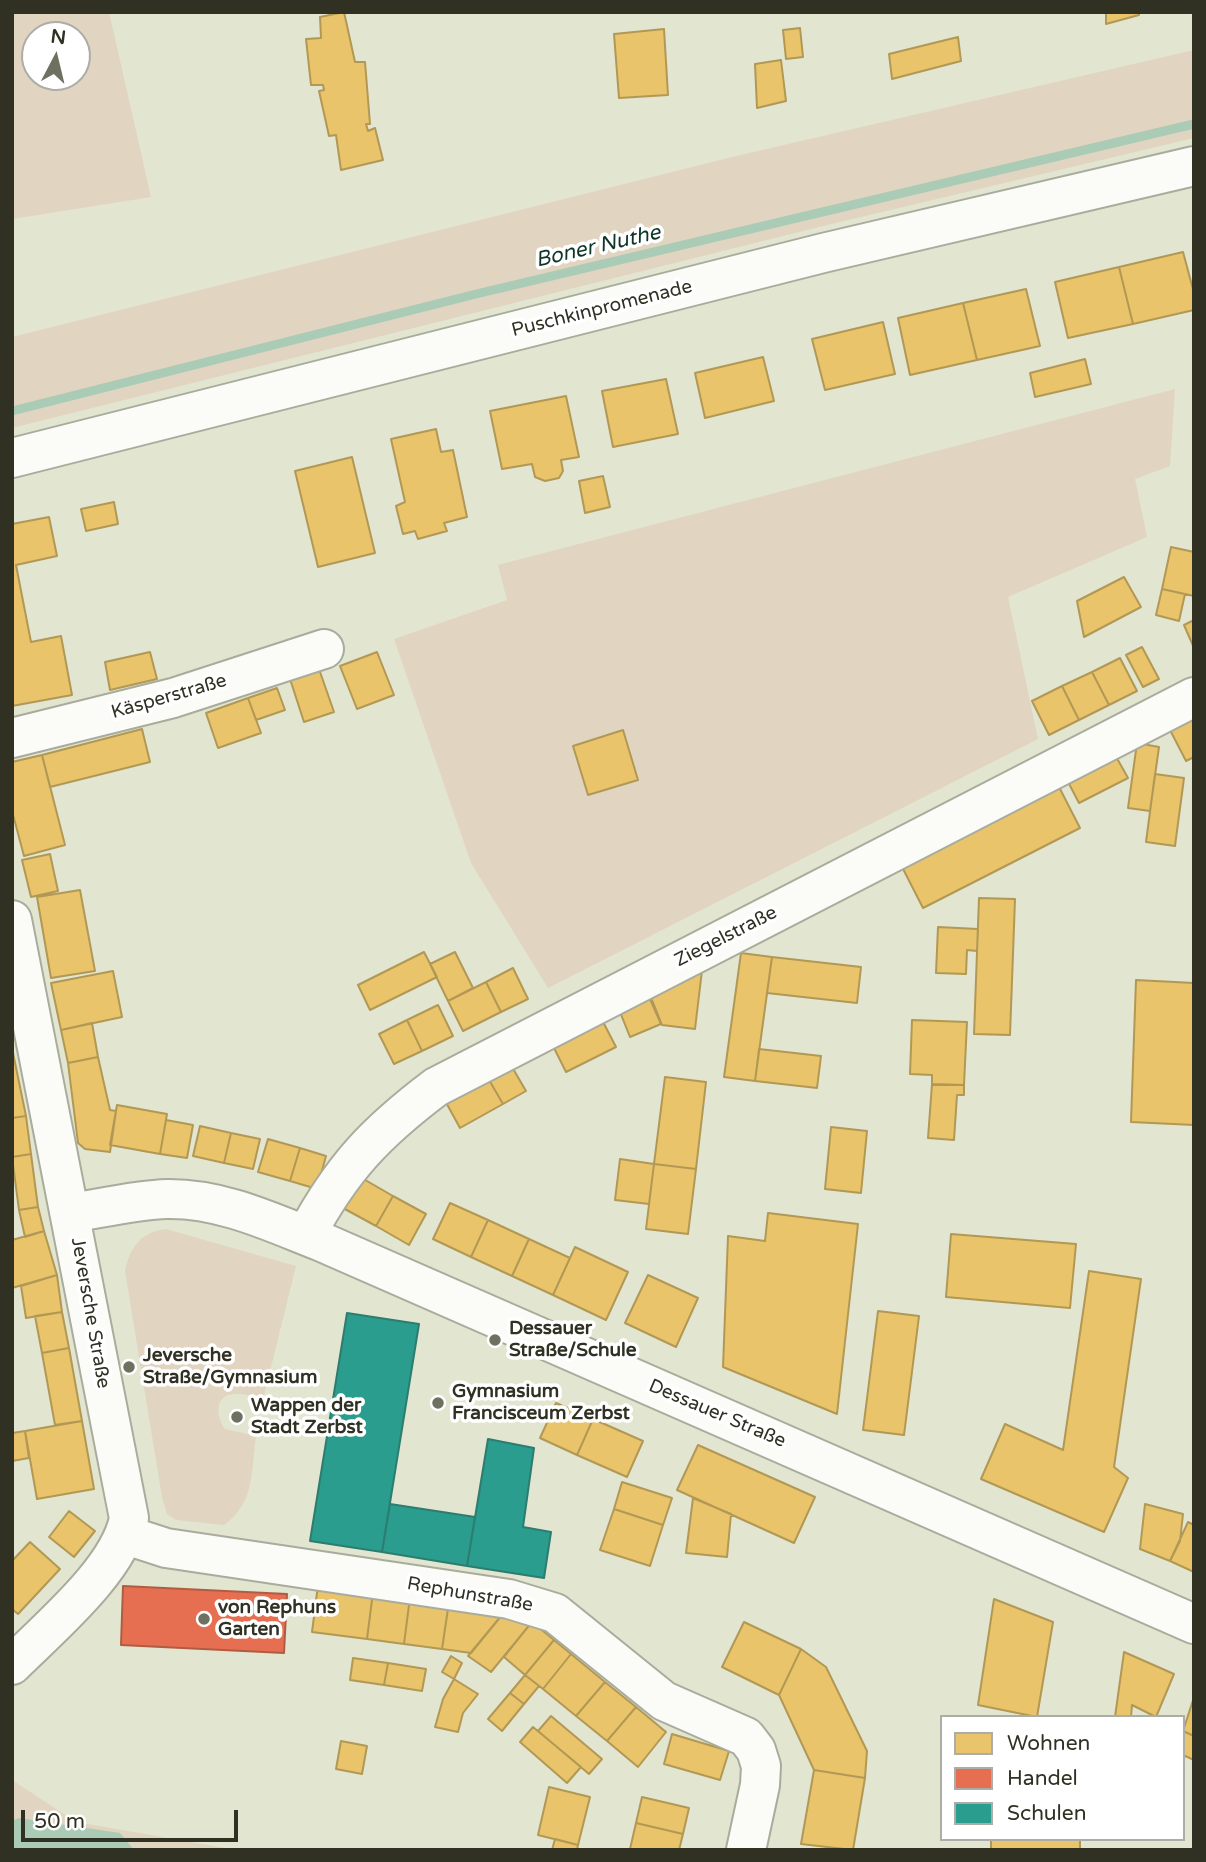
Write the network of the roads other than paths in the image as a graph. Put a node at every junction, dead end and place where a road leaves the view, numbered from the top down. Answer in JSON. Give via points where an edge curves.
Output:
{"nodes":[{"id":1,"x":1194,"y":166,"type":"edge"},
{"id":2,"x":12,"y":458,"type":"edge"},
{"id":3,"x":324,"y":649,"type":"dead end"},
{"id":4,"x":1194,"y":697,"type":"edge"},
{"id":5,"x":12,"y":738,"type":"edge"},
{"id":6,"x":12,"y":920,"type":"edge"},
{"id":7,"x":72,"y":1213,"type":"junction"},
{"id":8,"x":306,"y":1235,"type":"junction"},
{"id":9,"x":126,"y":1535,"type":"junction"},
{"id":10,"x":1194,"y":1624,"type":"edge"},
{"id":11,"x":12,"y":1665,"type":"edge"},
{"id":12,"x":746,"y":1850,"type":"edge"}],
"edges":[{"from":1,"to":2,"type":"street","name":"Puschkinpromenade","via":[[809,256]]},
{"from":3,"to":5,"type":"street","name":"Käsperstraße","via":[[173,698]]},
{"from":4,"to":8,"type":"street","name":"Ziegelstraße","via":[[436,1087],[368,1142],[328,1194]]},
{"from":6,"to":7,"type":"street","name":"Jeversche Straße"},
{"from":7,"to":8,"type":"street","name":"Dessauer Straße","via":[[181,1200],[244,1212]]},
{"from":7,"to":9,"type":"street","name":"Jeversche Straße","via":[[127,1502]]},
{"from":8,"to":10,"type":"street","name":"Dessauer Straße"},
{"from":9,"to":11,"type":"street","via":[[96,1579]]},
{"from":9,"to":12,"type":"street","name":"Rephunstraße","via":[[166,1548],[531,1604],[555,1613],[664,1701],[746,1737],[756,1749],[760,1786]]}]}
